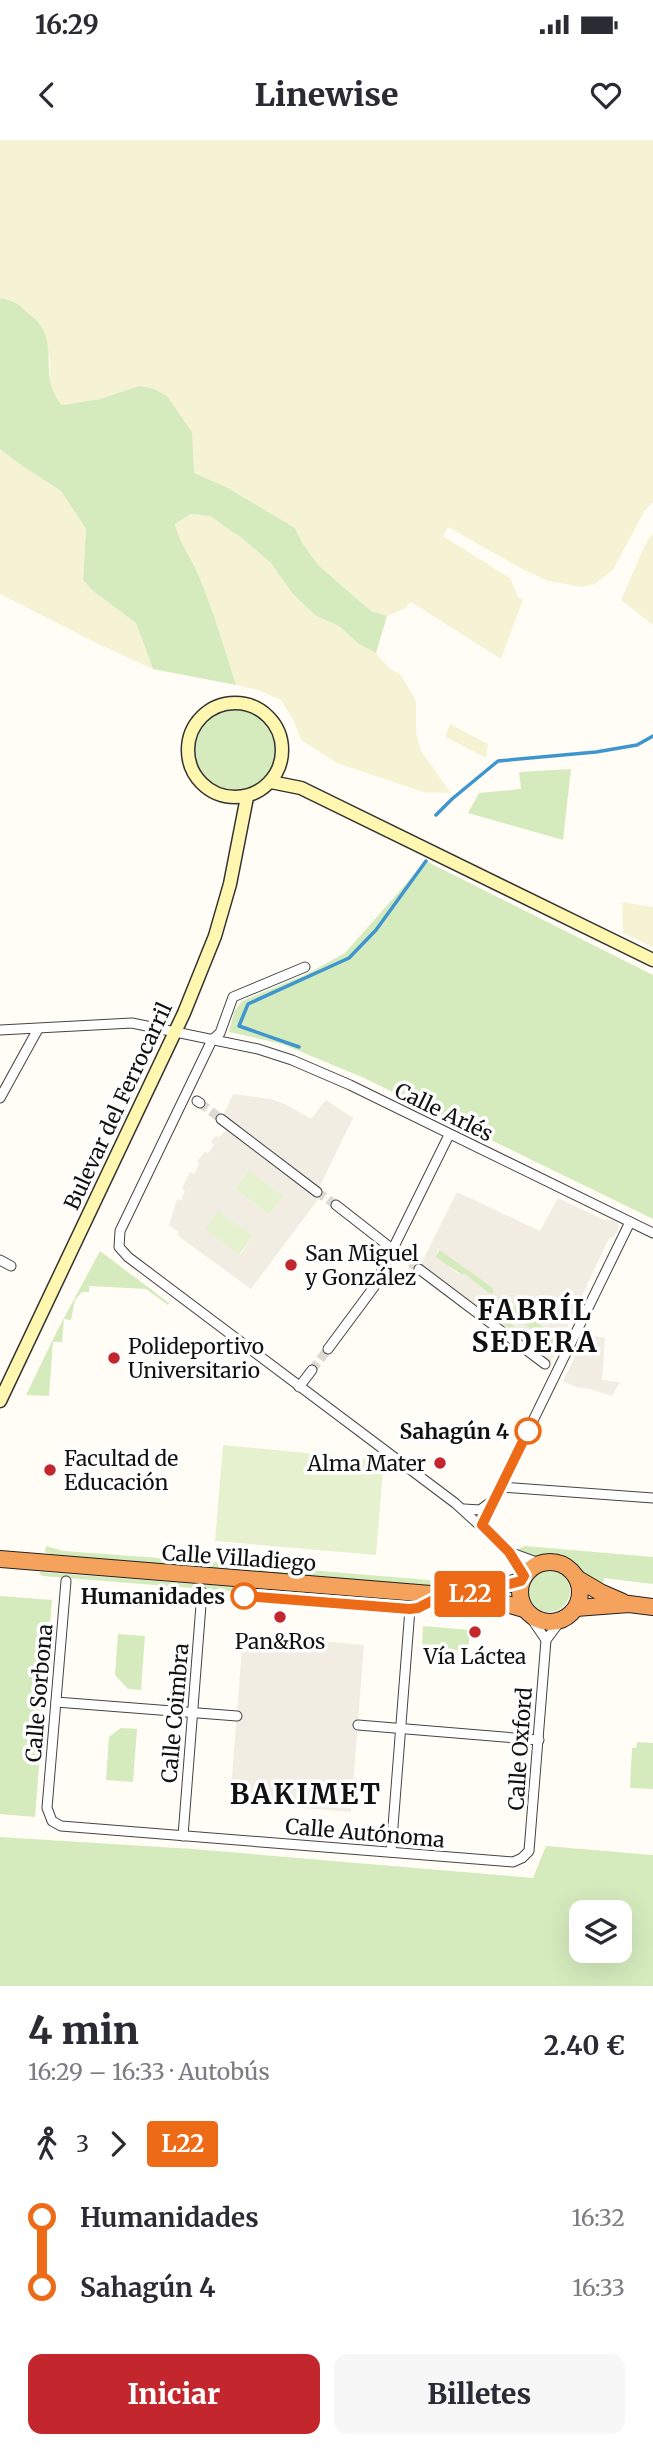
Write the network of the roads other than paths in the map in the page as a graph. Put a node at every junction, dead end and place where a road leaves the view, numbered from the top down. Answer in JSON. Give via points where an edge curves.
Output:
{"nodes":[{"id":1,"x":280,"y":767,"type":"junction"},
{"id":2,"x":271,"y":782,"type":"junction"},
{"id":3,"x":301,"y":788,"type":"junction"},
{"id":4,"x":242,"y":797,"type":"junction"},
{"id":5,"x":653,"y":960,"type":"edge"},
{"id":6,"x":305,"y":967,"type":"dead end"},
{"id":7,"x":38,"y":1029,"type":"junction"},
{"id":8,"x":0,"y":1030,"type":"edge"},
{"id":9,"x":175,"y":1031,"type":"junction"},
{"id":10,"x":212,"y":1040,"type":"junction"},
{"id":11,"x":0,"y":1098,"type":"edge"},
{"id":12,"x":221,"y":1119,"type":"tunnel mouth"},
{"id":13,"x":449,"y":1135,"type":"junction"},
{"id":14,"x":317,"y":1192,"type":"tunnel mouth"},
{"id":15,"x":336,"y":1205,"type":"tunnel mouth"},
{"id":16,"x":630,"y":1222,"type":"junction"},
{"id":17,"x":653,"y":1233,"type":"edge"},
{"id":18,"x":397,"y":1252,"type":"junction"},
{"id":19,"x":0,"y":1260,"type":"edge"},
{"id":20,"x":11,"y":1266,"type":"dead end"},
{"id":21,"x":419,"y":1269,"type":"tunnel mouth"},
{"id":22,"x":328,"y":1349,"type":"tunnel mouth"},
{"id":23,"x":545,"y":1364,"type":"dead end"},
{"id":24,"x":312,"y":1370,"type":"tunnel mouth"},
{"id":25,"x":299,"y":1387,"type":"junction"},
{"id":26,"x":0,"y":1401,"type":"edge"},
{"id":27,"x":501,"y":1487,"type":"junction"},
{"id":28,"x":495,"y":1498,"type":"junction"},
{"id":29,"x":653,"y":1499,"type":"edge"},
{"id":30,"x":462,"y":1509,"type":"junction"},
{"id":31,"x":482,"y":1525,"type":"junction"},
{"id":32,"x":509,"y":1552,"type":"junction"},
{"id":33,"x":1,"y":1559,"type":"edge"},
{"id":34,"x":539,"y":1563,"type":"junction"},
{"id":35,"x":522,"y":1578,"type":"junction"},
{"id":36,"x":578,"y":1579,"type":"junction"},
{"id":37,"x":66,"y":1581,"type":"dead end"},
{"id":38,"x":202,"y":1592,"type":"dead end"},
{"id":39,"x":472,"y":1594,"type":"junction"},
{"id":40,"x":629,"y":1604,"type":"junction"},
{"id":41,"x":653,"y":1607,"type":"edge"},
{"id":42,"x":576,"y":1608,"type":"junction"},
{"id":43,"x":410,"y":1609,"type":"dead end"},
{"id":44,"x":527,"y":1612,"type":"junction"},
{"id":45,"x":561,"y":1620,"type":"junction"},
{"id":46,"x":546,"y":1640,"type":"junction"},
{"id":47,"x":56,"y":1702,"type":"junction"},
{"id":48,"x":192,"y":1713,"type":"junction"},
{"id":49,"x":237,"y":1716,"type":"dead end"},
{"id":50,"x":358,"y":1726,"type":"dead end"},
{"id":51,"x":401,"y":1729,"type":"junction"},
{"id":52,"x":539,"y":1740,"type":"junction"},
{"id":53,"x":47,"y":1808,"type":"joint"},
{"id":54,"x":183,"y":1836,"type":"junction"},
{"id":55,"x":391,"y":1852,"type":"junction"},
{"id":56,"x":522,"y":1858,"type":"joint"}],
"edges":[{"from":1,"to":2,"type":"main road"},
{"from":1,"to":3,"type":"main road"},
{"from":1,"to":4,"type":"main road","via":[[282,738],[266,714],[239,703],[211,709],[191,732],[188,759],[200,783],[211,791]]},
{"from":2,"to":3,"type":"main road"},
{"from":2,"to":4,"type":"main road"},
{"from":3,"to":5,"type":"main road"},
{"from":4,"to":9,"type":"main road","name":"Bulevar del Ferrocarril","via":[[230,884],[215,936]]},
{"from":6,"to":10,"type":"street","via":[[233,997],[220,1033]]},
{"from":7,"to":8,"type":"street","name":"Calle Arlés"},
{"from":7,"to":9,"type":"street","name":"Calle Arlés","via":[[123,1023]]},
{"from":7,"to":11,"type":"street"},
{"from":9,"to":10,"type":"street","name":"Calle Arlés"},
{"from":9,"to":26,"type":"main road","name":"Bulevar del Ferrocarril"},
{"from":10,"to":13,"type":"street","name":"Calle Arlés","via":[[292,1060]]},
{"from":10,"to":25,"type":"street","via":[[120,1231],[119,1247]]},
{"from":12,"to":14,"type":"street"},
{"from":13,"to":16,"type":"street","name":"Calle Arlés"},
{"from":13,"to":18,"type":"street"},
{"from":15,"to":18,"type":"street"},
{"from":16,"to":17,"type":"street","name":"Calle Arlés"},
{"from":16,"to":27,"type":"street"},
{"from":18,"to":22,"type":"street"},
{"from":19,"to":20,"type":"street"},
{"from":21,"to":23,"type":"street"},
{"from":24,"to":25,"type":"street"},
{"from":25,"to":30,"type":"street"},
{"from":27,"to":28,"type":"street"},
{"from":27,"to":29,"type":"street"},
{"from":28,"to":30,"type":"street","via":[[480,1510]]},
{"from":28,"to":31,"type":"street"},
{"from":30,"to":31,"type":"street"},
{"from":31,"to":32,"type":"street"},
{"from":32,"to":34,"type":"street"},
{"from":32,"to":35,"type":"street"},
{"from":33,"to":39,"type":"highway","name":"Calle Villadiego"},
{"from":34,"to":35,"type":"highway"},
{"from":34,"to":36,"type":"highway","via":[[558,1562]]},
{"from":35,"to":39,"type":"highway","name":"Calle Villadiego"},
{"from":35,"to":44,"type":"highway","via":[[519,1594]]},
{"from":36,"to":40,"type":"highway"},
{"from":36,"to":42,"type":"highway"},
{"from":37,"to":47,"type":"street","name":"Calle Sorbona"},
{"from":38,"to":48,"type":"street","name":"Calle Coimbra"},
{"from":39,"to":44,"type":"highway","name":"Calle Villadiego"},
{"from":40,"to":41,"type":"highway"},
{"from":40,"to":42,"type":"highway"},
{"from":42,"to":45,"type":"highway"},
{"from":43,"to":51,"type":"street"},
{"from":44,"to":45,"type":"highway","via":[[538,1620]]},
{"from":44,"to":46,"type":"street"},
{"from":45,"to":46,"type":"street"},
{"from":46,"to":52,"type":"street","name":"Calle Oxford"},
{"from":47,"to":48,"type":"street"},
{"from":47,"to":53,"type":"street","name":"Calle Sorbona"},
{"from":48,"to":49,"type":"street"},
{"from":48,"to":54,"type":"street","name":"Calle Coimbra"},
{"from":50,"to":51,"type":"street"},
{"from":51,"to":52,"type":"street"},
{"from":51,"to":55,"type":"street"},
{"from":52,"to":56,"type":"street","name":"Calle Oxford","via":[[530,1845]]},
{"from":53,"to":54,"type":"street","name":"Calle Autónoma","via":[[52,1821],[61,1826]]},
{"from":54,"to":55,"type":"street","name":"Calle Autónoma"},
{"from":55,"to":56,"type":"street","name":"Calle Autónoma","via":[[513,1862]]}]}
